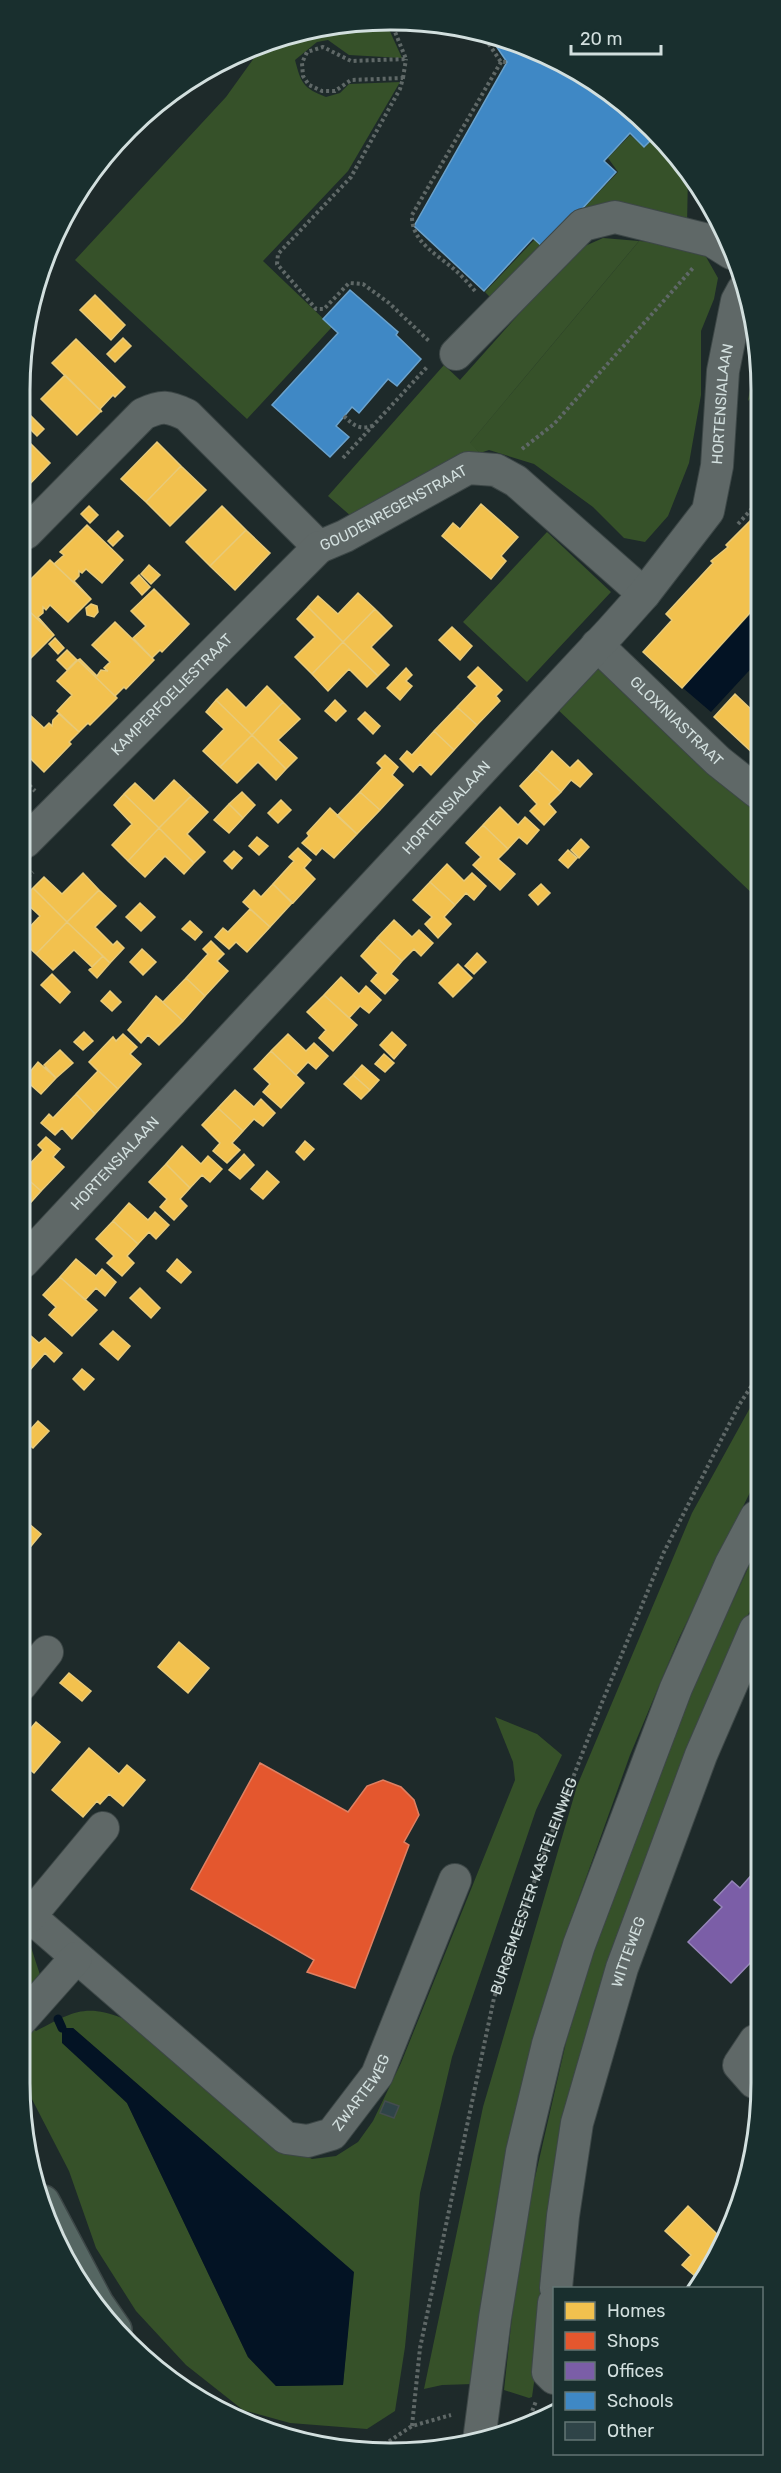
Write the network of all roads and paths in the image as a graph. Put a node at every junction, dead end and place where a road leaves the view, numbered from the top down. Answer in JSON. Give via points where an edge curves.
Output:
{"nodes":[{"id":1,"x":394,"y":30,"type":"edge"},
{"id":2,"x":488,"y":43,"type":"edge"},
{"id":3,"x":406,"y":59,"type":"junction"},
{"id":4,"x":501,"y":62,"type":"junction"},
{"id":5,"x":507,"y":62,"type":"dead end"},
{"id":6,"x":403,"y":78,"type":"junction"},
{"id":7,"x":722,"y":247,"type":"edge"},
{"id":8,"x":480,"y":297,"type":"dead end"},
{"id":9,"x":739,"y":297,"type":"edge"},
{"id":10,"x":440,"y":354,"type":"junction"},
{"id":11,"x":344,"y":416,"type":"dead end"},
{"id":12,"x":373,"y":426,"type":"junction"},
{"id":13,"x":344,"y":458,"type":"dead end"},
{"id":14,"x":496,"y":470,"type":"junction"},
{"id":15,"x":30,"y":529,"type":"edge"},
{"id":16,"x":319,"y":547,"type":"junction"},
{"id":17,"x":644,"y":594,"type":"junction"},
{"id":18,"x":597,"y":645,"type":"junction"},
{"id":19,"x":751,"y":787,"type":"edge"},
{"id":20,"x":30,"y":837,"type":"edge"},
{"id":21,"x":30,"y":1254,"type":"edge"},
{"id":22,"x":751,"y":1387,"type":"edge"},
{"id":23,"x":751,"y":1526,"type":"edge"},
{"id":24,"x":751,"y":1639,"type":"edge"},
{"id":25,"x":47,"y":1652,"type":"dead end"},
{"id":26,"x":30,"y":1674,"type":"edge"},
{"id":27,"x":103,"y":1828,"type":"dead end"},
{"id":28,"x":454,"y":1880,"type":"dead end"},
{"id":29,"x":30,"y":1907,"type":"edge"},
{"id":30,"x":30,"y":1917,"type":"edge"},
{"id":31,"x":76,"y":1958,"type":"junction"},
{"id":32,"x":30,"y":2010,"type":"edge"},
{"id":33,"x":751,"y":2046,"type":"edge"},
{"id":34,"x":751,"y":2079,"type":"edge"},
{"id":35,"x":556,"y":2287,"type":"edge"},
{"id":36,"x":553,"y":2323,"type":"edge"},
{"id":37,"x":553,"y":2376,"type":"edge"},
{"id":38,"x":412,"y":2426,"type":"junction"},
{"id":39,"x":480,"y":2428,"type":"edge"},
{"id":40,"x":387,"y":2443,"type":"edge"}],
"edges":[{"from":1,"to":3,"type":"path"},
{"from":2,"to":4,"type":"path"},
{"from":3,"to":6,"type":"path"},
{"from":3,"to":6,"type":"path","via":[[351,61],[323,47],[307,52],[302,63],[309,85],[322,91],[335,91],[351,80]]},
{"from":4,"to":5,"type":"path"},
{"from":4,"to":8,"type":"path","via":[[412,215],[412,227],[421,242]]},
{"from":6,"to":10,"type":"path","via":[[351,177],[278,254],[277,264],[316,309],[324,309],[350,283],[363,284],[389,303]]},
{"from":7,"to":10,"type":"street","via":[[615,217],[583,225]]},
{"from":7,"to":14,"type":"path","via":[[690,273],[554,424]]},
{"from":9,"to":17,"type":"street","name":"HORTENSIALAAN","via":[[723,371],[717,466],[708,511]]},
{"from":10,"to":12,"type":"path"},
{"from":11,"to":12,"type":"path","via":[[355,426]]},
{"from":12,"to":13,"type":"path"},
{"from":14,"to":16,"type":"street","name":"GOUDENREGENSTRAAT","via":[[468,468]]},
{"from":14,"to":17,"type":"street","name":"GOUDENREGENSTRAAT","via":[[516,481]]},
{"from":15,"to":16,"type":"street","name":"GOUDENREGENSTRAAT","via":[[143,414],[165,407],[188,415]]},
{"from":16,"to":20,"type":"street","name":"KAMPERFOELIESTRAAT"},
{"from":17,"to":18,"type":"street","name":"HORTENSIALAAN"},
{"from":18,"to":19,"type":"street","name":"GLOXINIASTRAAT","via":[[718,761]]},
{"from":18,"to":21,"type":"street","name":"HORTENSIALAAN"},
{"from":22,"to":38,"type":"path","name":"BURGEMEESTER KASTELEINWEG","via":[[663,1554],[547,1845],[494,1998],[420,2348]]},
{"from":23,"to":39,"type":"street","via":[[676,1688],[579,1945],[548,2044],[522,2152]]},
{"from":24,"to":35,"type":"street","name":"WITTEWEG","via":[[701,1755],[619,1978],[577,2123]]},
{"from":25,"to":26,"type":"street"},
{"from":27,"to":29,"type":"street"},
{"from":28,"to":31,"type":"street","name":"ZWARTEWEG","via":[[377,2075],[332,2134],[308,2141],[286,2138]]},
{"from":30,"to":31,"type":"street","name":"ZWARTEWEG"},
{"from":31,"to":32,"type":"street"},
{"from":33,"to":34,"type":"street","via":[[739,2065]]},
{"from":36,"to":37,"type":"street","via":[[548,2372]]},
{"from":38,"to":39,"type":"path","via":[[446,2416]]},
{"from":38,"to":40,"type":"path"}]}
